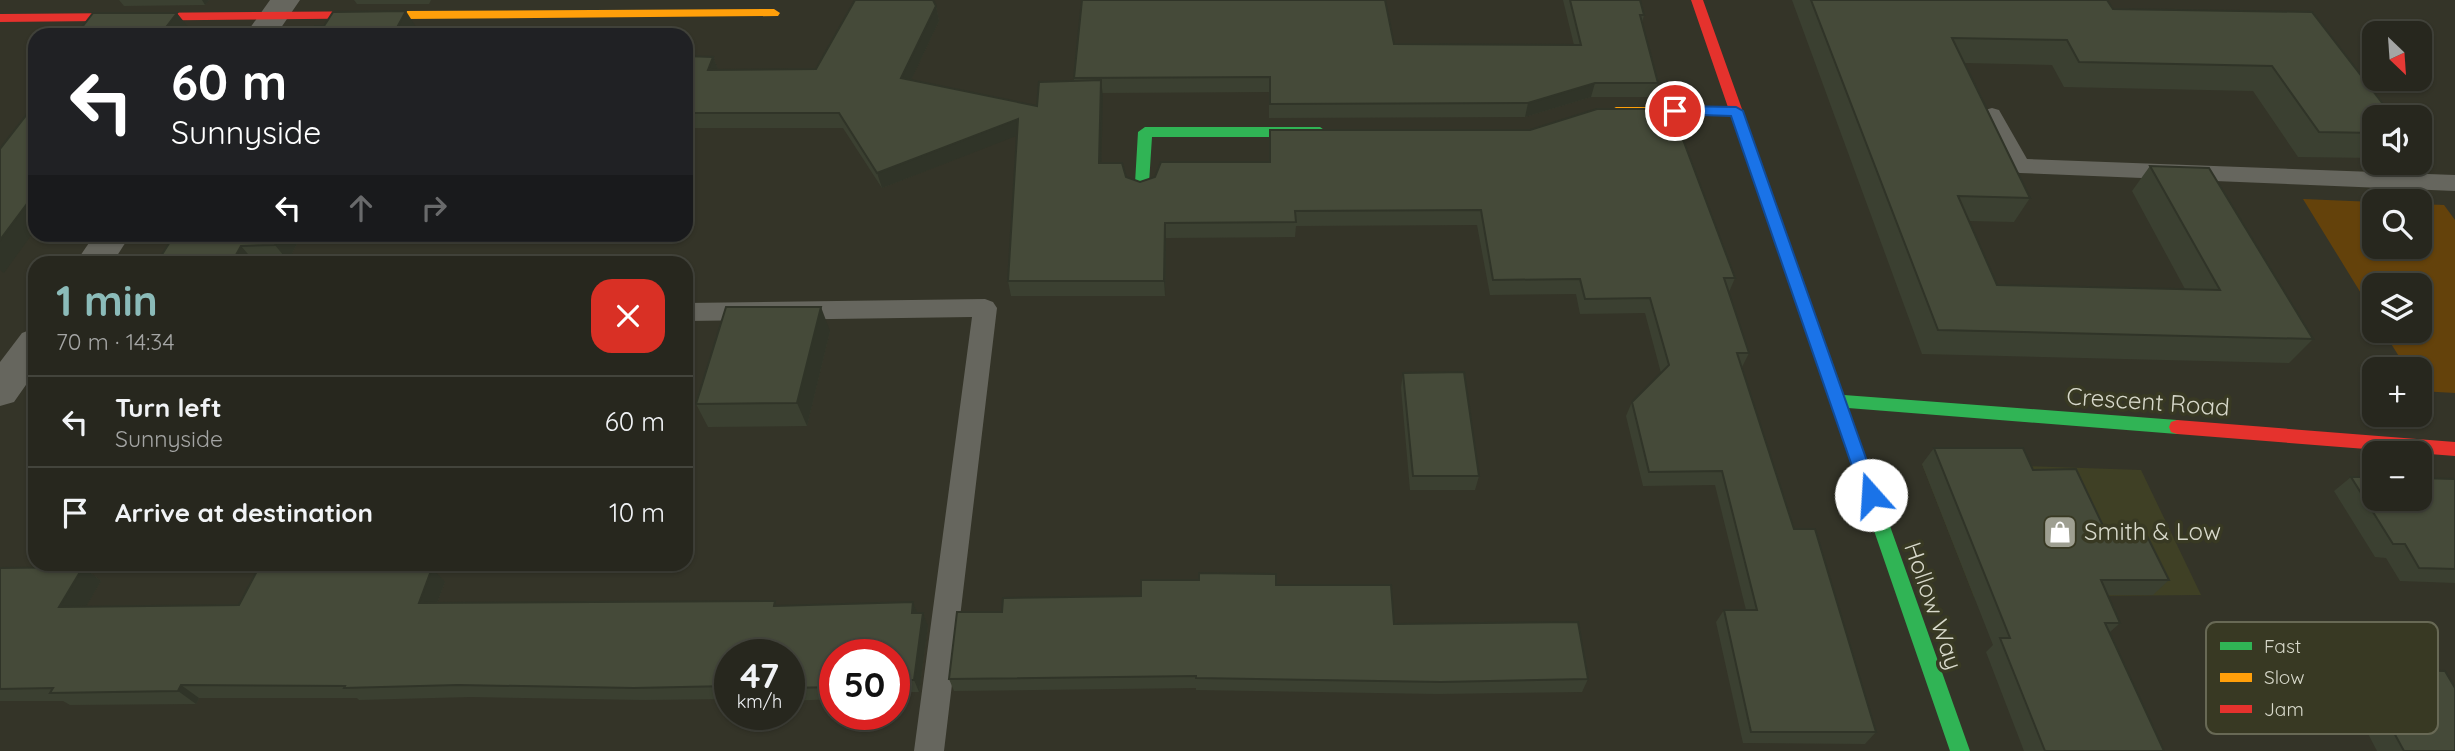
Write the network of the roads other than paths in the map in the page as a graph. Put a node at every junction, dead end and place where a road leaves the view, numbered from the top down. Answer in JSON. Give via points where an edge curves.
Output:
{"nodes":[{"id":1,"x":1698,"y":0,"type":"edge"},
{"id":2,"x":775,"y":13,"type":"dead end"},
{"id":3,"x":273,"y":17,"type":"edge"},
{"id":4,"x":0,"y":18,"type":"edge"},
{"id":5,"x":1605,"y":111,"type":"edge"},
{"id":6,"x":1736,"y":111,"type":"junction"},
{"id":7,"x":1992,"y":115,"type":"edge"},
{"id":8,"x":1336,"y":132,"type":"edge"},
{"id":9,"x":1142,"y":183,"type":"edge"},
{"id":10,"x":2455,"y":183,"type":"edge"},
{"id":11,"x":693,"y":312,"type":"edge"},
{"id":12,"x":28,"y":353,"type":"edge"},
{"id":13,"x":0,"y":391,"type":"edge"},
{"id":14,"x":1838,"y":401,"type":"junction"},
{"id":15,"x":2455,"y":449,"type":"edge"},
{"id":16,"x":929,"y":751,"type":"edge"},
{"id":17,"x":1960,"y":751,"type":"edge"}],
"edges":[{"from":1,"to":6,"type":"street","name":"Hollow Way"},
{"from":2,"to":3,"type":"street"},
{"from":3,"to":4,"type":"street"},
{"from":5,"to":6,"type":"street"},
{"from":6,"to":14,"type":"street","name":"Hollow Way"},
{"from":7,"to":10,"type":"lane","via":[[2020,166]]},
{"from":8,"to":9,"type":"street","via":[[1145,132]]},
{"from":11,"to":16,"type":"lane","via":[[985,308]]},
{"from":12,"to":13,"type":"street"},
{"from":14,"to":15,"type":"street","name":"Crescent Road"},
{"from":14,"to":17,"type":"street","name":"Hollow Way"}]}
